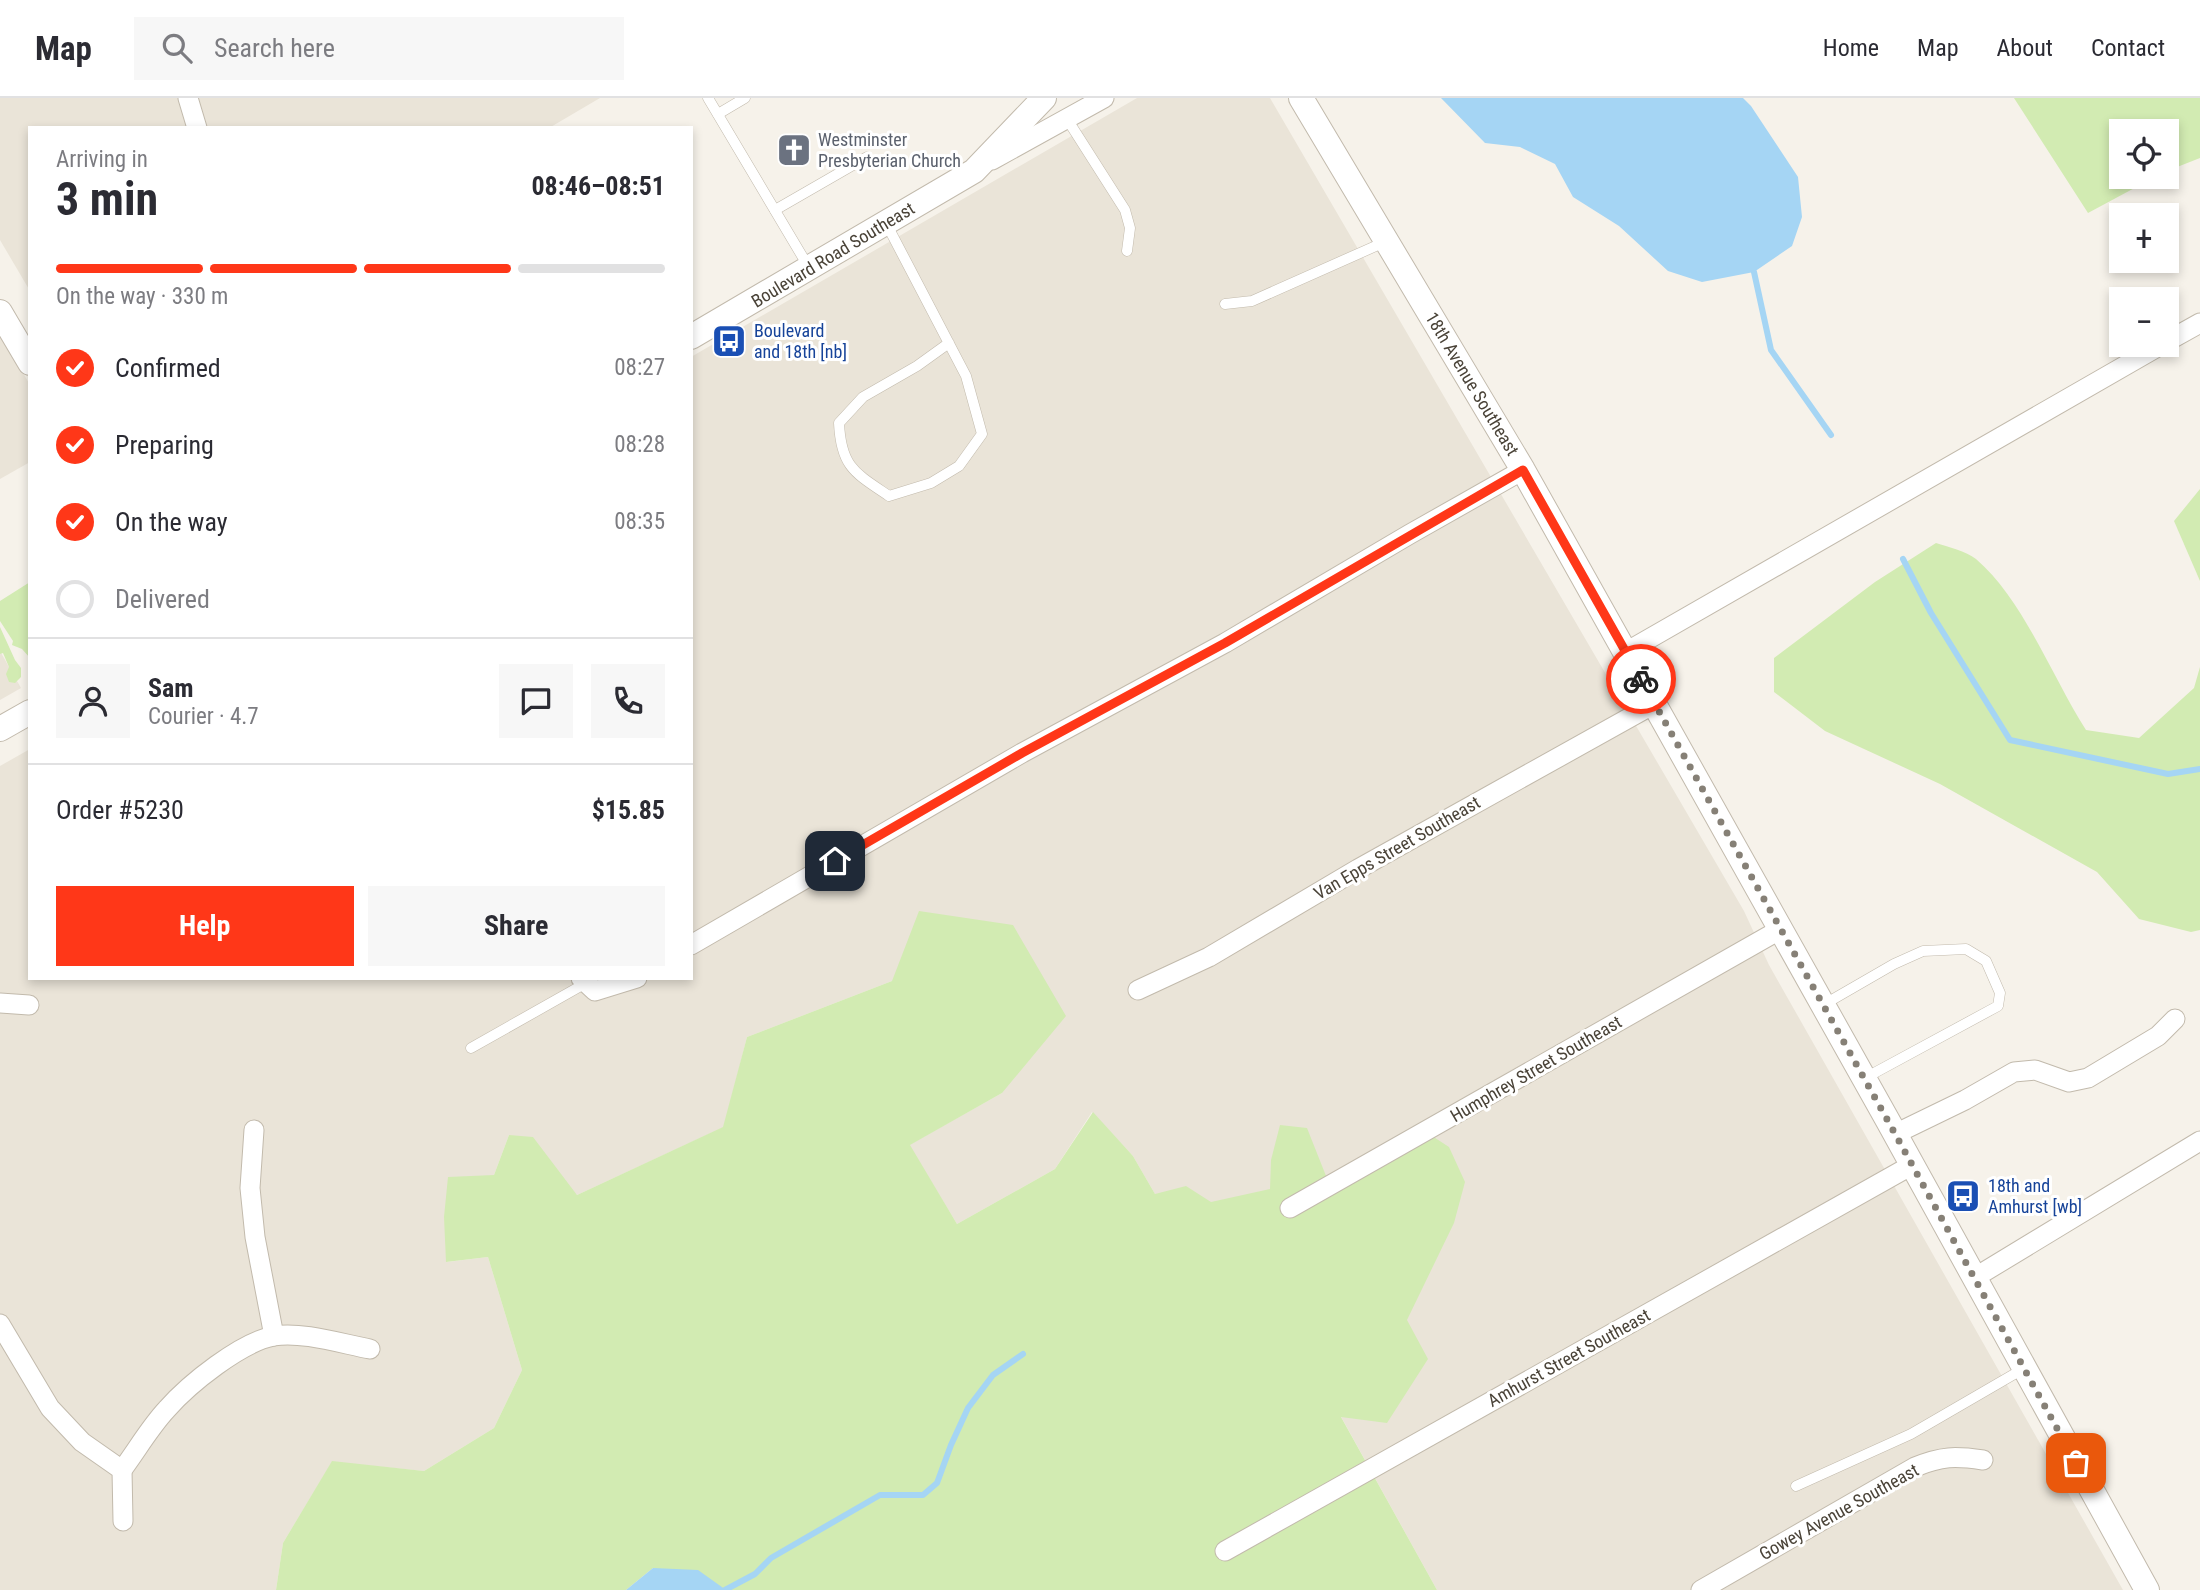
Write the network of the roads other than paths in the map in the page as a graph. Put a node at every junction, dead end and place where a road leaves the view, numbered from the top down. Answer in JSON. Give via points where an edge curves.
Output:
{"nodes":[{"id":1,"x":188,"y":98,"type":"edge"},
{"id":2,"x":708,"y":98,"type":"edge"},
{"id":3,"x":745,"y":98,"type":"edge"},
{"id":4,"x":1044,"y":98,"type":"edge"},
{"id":5,"x":1104,"y":98,"type":"edge"},
{"id":6,"x":1301,"y":98,"type":"edge"},
{"id":7,"x":718,"y":114,"type":"junction"},
{"id":8,"x":1067,"y":119,"type":"junction"},
{"id":9,"x":196,"y":126,"type":"edge"},
{"id":10,"x":867,"y":157,"type":"dead end"},
{"id":11,"x":974,"y":171,"type":"junction"},
{"id":12,"x":775,"y":210,"type":"junction"},
{"id":13,"x":886,"y":223,"type":"junction"},
{"id":14,"x":1387,"y":241,"type":"junction"},
{"id":15,"x":1128,"y":251,"type":"dead end"},
{"id":16,"x":810,"y":269,"type":"junction"},
{"id":17,"x":1225,"y":303,"type":"dead end"},
{"id":18,"x":0,"y":312,"type":"edge"},
{"id":19,"x":2200,"y":323,"type":"edge"},
{"id":20,"x":2179,"y":335,"type":"edge"},
{"id":21,"x":693,"y":336,"type":"edge"},
{"id":22,"x":949,"y":342,"type":"junction"},
{"id":23,"x":2140,"y":357,"type":"edge"},
{"id":24,"x":28,"y":360,"type":"edge"},
{"id":25,"x":1523,"y":470,"type":"junction"},
{"id":26,"x":1626,"y":652,"type":"junction"},
{"id":27,"x":1654,"y":704,"type":"junction"},
{"id":28,"x":28,"y":717,"type":"edge"},
{"id":29,"x":0,"y":729,"type":"edge"},
{"id":30,"x":1781,"y":929,"type":"junction"},
{"id":31,"x":693,"y":944,"type":"edge"},
{"id":32,"x":631,"y":980,"type":"edge"},
{"id":33,"x":584,"y":981,"type":"edge"},
{"id":34,"x":1138,"y":990,"type":"dead end"},
{"id":35,"x":0,"y":1003,"type":"edge"},
{"id":36,"x":1823,"y":1004,"type":"junction"},
{"id":37,"x":29,"y":1005,"type":"dead end"},
{"id":38,"x":2175,"y":1019,"type":"dead end"},
{"id":39,"x":471,"y":1048,"type":"dead end"},
{"id":40,"x":1864,"y":1078,"type":"junction"},
{"id":41,"x":254,"y":1130,"type":"dead end"},
{"id":42,"x":1895,"y":1134,"type":"junction"},
{"id":43,"x":2200,"y":1141,"type":"edge"},
{"id":44,"x":1913,"y":1165,"type":"junction"},
{"id":45,"x":1290,"y":1208,"type":"dead end"},
{"id":46,"x":1974,"y":1278,"type":"junction"},
{"id":47,"x":0,"y":1324,"type":"edge"},
{"id":48,"x":274,"y":1336,"type":"junction"},
{"id":49,"x":370,"y":1349,"type":"dead end"},
{"id":50,"x":2024,"y":1368,"type":"junction"},
{"id":51,"x":1983,"y":1460,"type":"dead end"},
{"id":52,"x":122,"y":1470,"type":"junction"},
{"id":53,"x":1796,"y":1486,"type":"dead end"},
{"id":54,"x":123,"y":1521,"type":"dead end"},
{"id":55,"x":1225,"y":1551,"type":"dead end"},
{"id":56,"x":1701,"y":1590,"type":"edge"},
{"id":57,"x":2147,"y":1590,"type":"edge"}],
"edges":[{"from":1,"to":9,"type":"street"},
{"from":2,"to":7,"type":"lane"},
{"from":3,"to":7,"type":"lane"},
{"from":4,"to":11,"type":"street","name":"Boulevard Road Southeast"},
{"from":5,"to":8,"type":"street","name":"Boulevard Road Southeast"},
{"from":6,"to":14,"type":"street","name":"18th Avenue Southeast"},
{"from":7,"to":12,"type":"lane"},
{"from":8,"to":11,"type":"street","name":"Boulevard Road Southeast"},
{"from":8,"to":15,"type":"lane","via":[[1125,210],[1130,228]]},
{"from":10,"to":12,"type":"lane"},
{"from":11,"to":13,"type":"street","name":"Boulevard Road Southeast"},
{"from":12,"to":16,"type":"lane"},
{"from":13,"to":16,"type":"street","name":"Boulevard Road Southeast"},
{"from":13,"to":22,"type":"lane"},
{"from":14,"to":17,"type":"lane","via":[[1252,301]]},
{"from":14,"to":25,"type":"street","name":"18th Avenue Southeast"},
{"from":16,"to":21,"type":"street","name":"Boulevard Road Southeast"},
{"from":18,"to":24,"type":"street"},
{"from":19,"to":20,"type":"street"},
{"from":22,"to":22,"type":"lane","via":[[966,376],[982,434],[959,466],[930,483],[889,496],[854,472],[840,448],[839,423],[863,397]]},
{"from":23,"to":26,"type":"street"},
{"from":25,"to":26,"type":"street","name":"18th Avenue Southeast"},
{"from":25,"to":31,"type":"street"},
{"from":26,"to":27,"type":"street","name":"18th Avenue Southeast"},
{"from":27,"to":30,"type":"street","name":"18th Avenue Southeast"},
{"from":27,"to":34,"type":"street","name":"Van Epps Street Southeast","via":[[1209,957]]},
{"from":28,"to":29,"type":"street"},
{"from":30,"to":36,"type":"street","name":"18th Avenue Southeast"},
{"from":30,"to":45,"type":"street","name":"Humphrey Street Southeast"},
{"from":32,"to":33,"type":"street","via":[[596,991]]},
{"from":33,"to":39,"type":"lane"},
{"from":35,"to":37,"type":"street"},
{"from":36,"to":40,"type":"street","name":"18th Avenue Southeast"},
{"from":36,"to":40,"type":"lane","via":[[1923,951],[1966,949],[1986,961],[2000,993],[1998,1006]]},
{"from":38,"to":42,"type":"street","via":[[2158,1037],[2088,1078],[2069,1082],[2035,1070],[2014,1072]]},
{"from":40,"to":42,"type":"street","name":"18th Avenue Southeast"},
{"from":41,"to":48,"type":"street","via":[[250,1188]]},
{"from":42,"to":44,"type":"street","name":"18th Avenue Southeast"},
{"from":43,"to":46,"type":"street"},
{"from":44,"to":46,"type":"street","name":"18th Avenue Southeast"},
{"from":44,"to":55,"type":"street","name":"Amhurst Street Southeast"},
{"from":46,"to":50,"type":"street","name":"18th Avenue Southeast"},
{"from":47,"to":52,"type":"street","via":[[50,1408],[82,1442]]},
{"from":48,"to":49,"type":"street"},
{"from":48,"to":52,"type":"street","via":[[212,1368],[167,1408]]},
{"from":50,"to":53,"type":"lane","via":[[1911,1434]]},
{"from":50,"to":57,"type":"street","name":"18th Avenue Southeast"},
{"from":51,"to":56,"type":"street","name":"Gowey Avenue Southeast","via":[[1937,1458],[1915,1467]]},
{"from":52,"to":54,"type":"street"}]}
